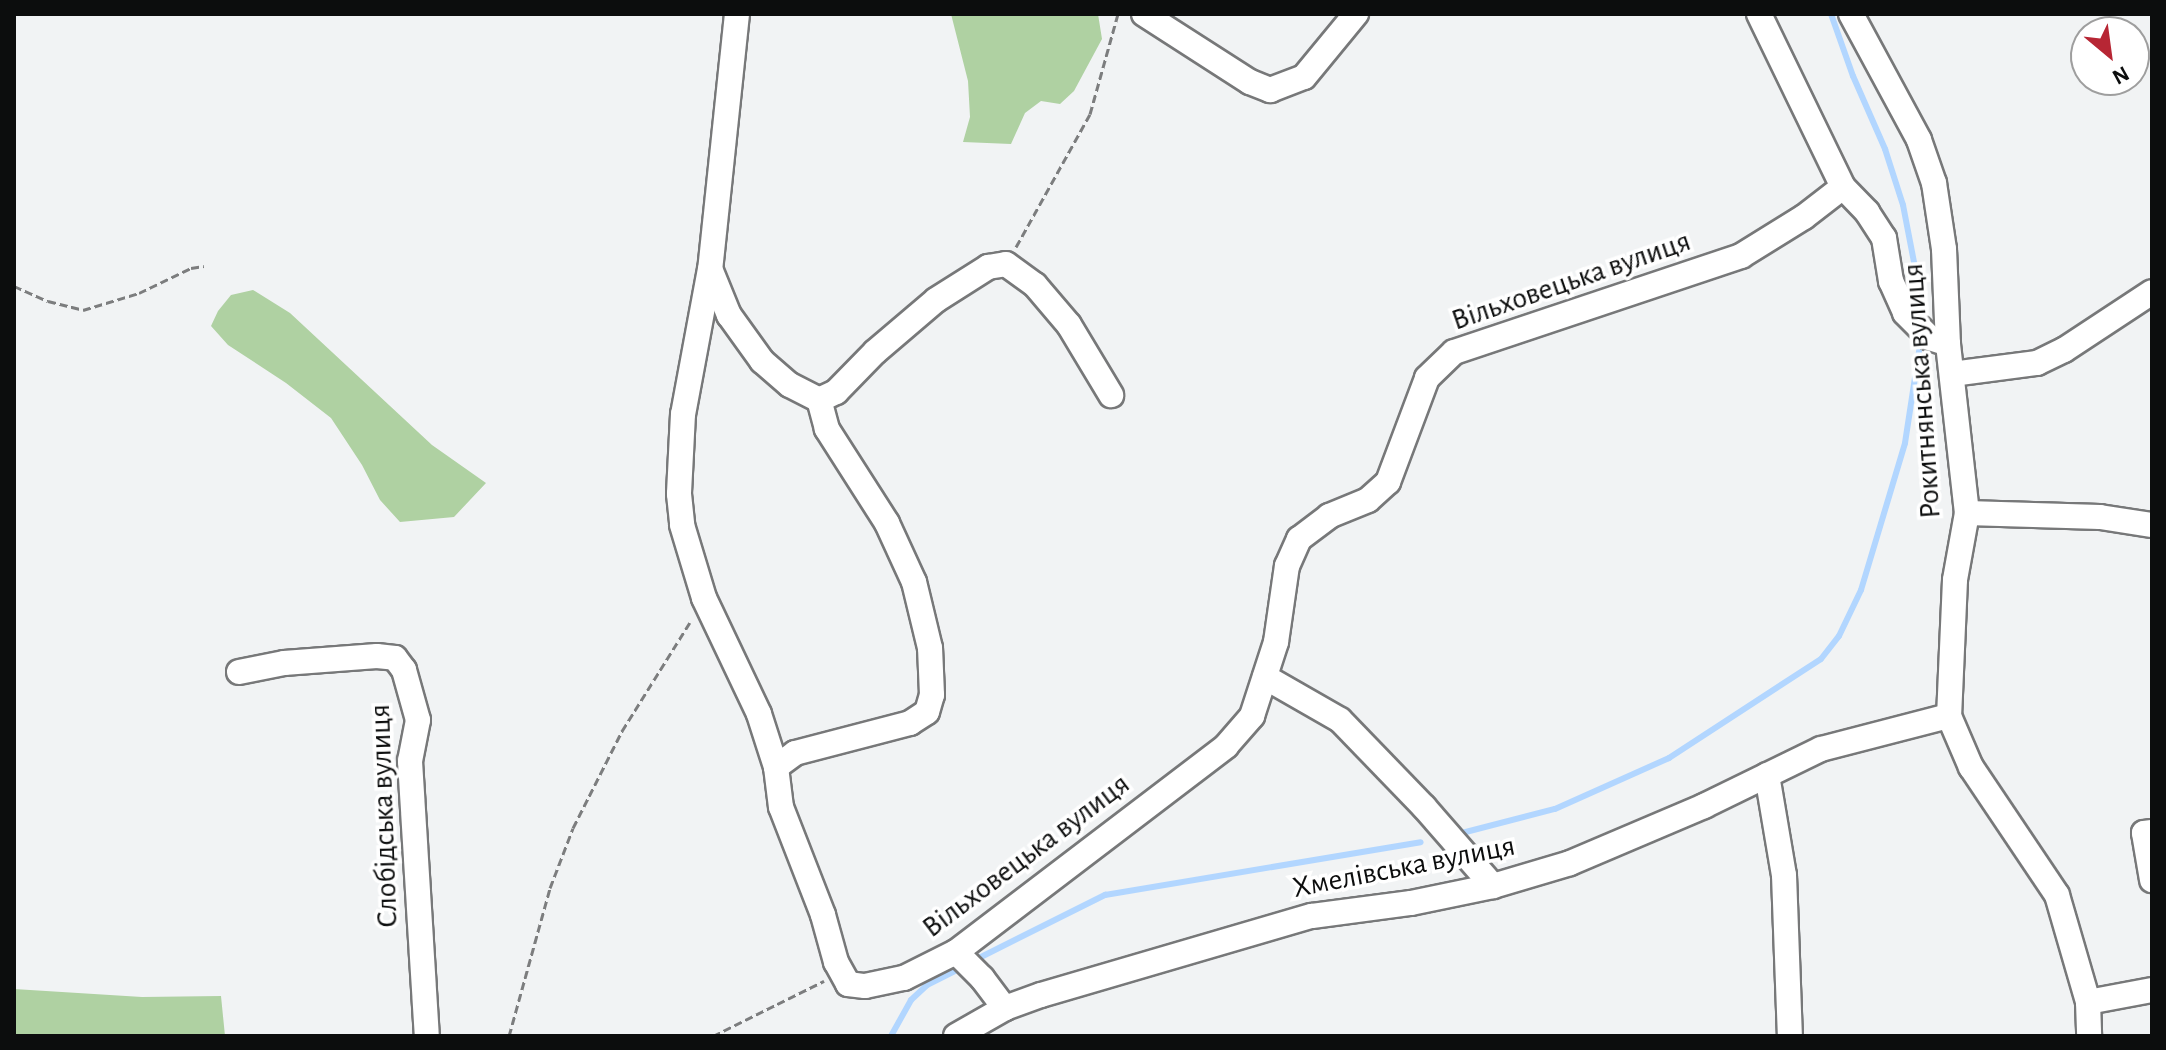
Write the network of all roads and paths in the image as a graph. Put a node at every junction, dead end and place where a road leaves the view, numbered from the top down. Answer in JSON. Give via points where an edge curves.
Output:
{"nodes":[{"id":1,"x":737,"y":14,"type":"edge"},
{"id":2,"x":1118,"y":14,"type":"edge"},
{"id":3,"x":1144,"y":14,"type":"edge"},
{"id":4,"x":1356,"y":14,"type":"edge"},
{"id":5,"x":1759,"y":14,"type":"edge"},
{"id":6,"x":1851,"y":14,"type":"edge"},
{"id":7,"x":1843,"y":187,"type":"junction"},
{"id":8,"x":1006,"y":264,"type":"junction"},
{"id":9,"x":204,"y":266,"type":"dead end"},
{"id":10,"x":710,"y":269,"type":"junction"},
{"id":11,"x":14,"y":286,"type":"edge"},
{"id":12,"x":2152,"y":292,"type":"edge"},
{"id":13,"x":1939,"y":341,"type":"junction"},
{"id":14,"x":1952,"y":374,"type":"junction"},
{"id":15,"x":1111,"y":395,"type":"dead end"},
{"id":16,"x":819,"y":400,"type":"junction"},
{"id":17,"x":1967,"y":513,"type":"junction"},
{"id":18,"x":2152,"y":525,"type":"edge"},
{"id":19,"x":704,"y":598,"type":"junction"},
{"id":20,"x":239,"y":672,"type":"dead end"},
{"id":21,"x":1265,"y":677,"type":"junction"},
{"id":22,"x":1949,"y":716,"type":"junction"},
{"id":23,"x":776,"y":767,"type":"junction"},
{"id":24,"x":1767,"y":775,"type":"junction"},
{"id":25,"x":2152,"y":832,"type":"edge"},
{"id":26,"x":2152,"y":880,"type":"edge"},
{"id":27,"x":1493,"y":886,"type":"junction"},
{"id":28,"x":960,"y":955,"type":"junction"},
{"id":29,"x":841,"y":971,"type":"junction"},
{"id":30,"x":2152,"y":990,"type":"edge"},
{"id":31,"x":2088,"y":1002,"type":"junction"},
{"id":32,"x":1005,"y":1008,"type":"junction"},
{"id":33,"x":427,"y":1036,"type":"edge"},
{"id":34,"x":509,"y":1036,"type":"edge"},
{"id":35,"x":713,"y":1036,"type":"edge"},
{"id":36,"x":956,"y":1036,"type":"edge"},
{"id":37,"x":1790,"y":1036,"type":"edge"},
{"id":38,"x":2089,"y":1036,"type":"edge"}],
"edges":[{"from":1,"to":10,"type":"street"},
{"from":2,"to":8,"type":"path","via":[[1090,114]]},
{"from":3,"to":4,"type":"street","via":[[1270,90],[1304,77]]},
{"from":5,"to":7,"type":"street","name":"Рокитнянська вулиця"},
{"from":6,"to":13,"type":"street","name":"Рокитнянська вулиця","via":[[1902,101],[1934,183],[1944,249]]},
{"from":7,"to":13,"type":"street","name":"Рокитнянська вулиця","via":[[1884,238],[1891,281],[1905,313]]},
{"from":7,"to":21,"type":"street","name":"Вільховецька вулиця","via":[[1741,256],[1454,352],[1427,378],[1388,482],[1368,500],[1329,516],[1299,539],[1287,566]]},
{"from":8,"to":15,"type":"street","via":[[1035,285],[1069,325]]},
{"from":8,"to":16,"type":"street","via":[[988,267],[936,300],[836,392]]},
{"from":9,"to":11,"type":"path","via":[[83,310]]},
{"from":10,"to":16,"type":"street","via":[[729,315],[762,361]]},
{"from":10,"to":19,"type":"street","via":[[683,414],[679,494],[682,525]]},
{"from":12,"to":14,"type":"street","via":[[2037,363]]},
{"from":13,"to":14,"type":"street","name":"Рокитнянська вулиця"},
{"from":14,"to":17,"type":"street","name":"Рокитнянська вулиця"},
{"from":16,"to":23,"type":"street","via":[[827,429],[887,523],[914,582],[930,648],[932,695],[927,712],[910,723],[795,753]]},
{"from":17,"to":18,"type":"street","via":[[2100,517]]},
{"from":17,"to":22,"type":"street","name":"Рокитнянська вулиця","via":[[1955,580]]},
{"from":19,"to":23,"type":"street","via":[[759,714]]},
{"from":19,"to":34,"type":"path","via":[[629,719],[573,828],[550,888]]},
{"from":20,"to":33,"type":"street","name":"Слобідська вулиця","via":[[377,656],[395,658],[404,670],[418,720],[410,761]]},
{"from":21,"to":27,"type":"street","via":[[1340,720]]},
{"from":21,"to":28,"type":"street","name":"Вільховецька вулиця","via":[[1252,716],[1226,746]]},
{"from":22,"to":24,"type":"street","name":"Хмелівська вулиця","via":[[1821,749]]},
{"from":22,"to":31,"type":"street","name":"Рокитнянська вулиця","via":[[1971,767],[2057,895]]},
{"from":23,"to":29,"type":"street","via":[[781,807]]},
{"from":24,"to":27,"type":"street","name":"Хмелівська вулиця","via":[[1570,863]]},
{"from":24,"to":37,"type":"street","via":[[1784,875]]},
{"from":25,"to":26,"type":"street","via":[[2144,833]]},
{"from":27,"to":32,"type":"street","name":"Хмелівська вулиця","via":[[1312,916]]},
{"from":28,"to":29,"type":"street","name":"Вільховецька вулиця","via":[[904,978],[865,986],[848,984]]},
{"from":28,"to":32,"type":"street"},
{"from":29,"to":35,"type":"path"},
{"from":30,"to":31,"type":"street"},
{"from":31,"to":38,"type":"street","name":"Рокитнянська вулиця"},
{"from":32,"to":36,"type":"street","name":"Хмелівська вулиця"}]}
